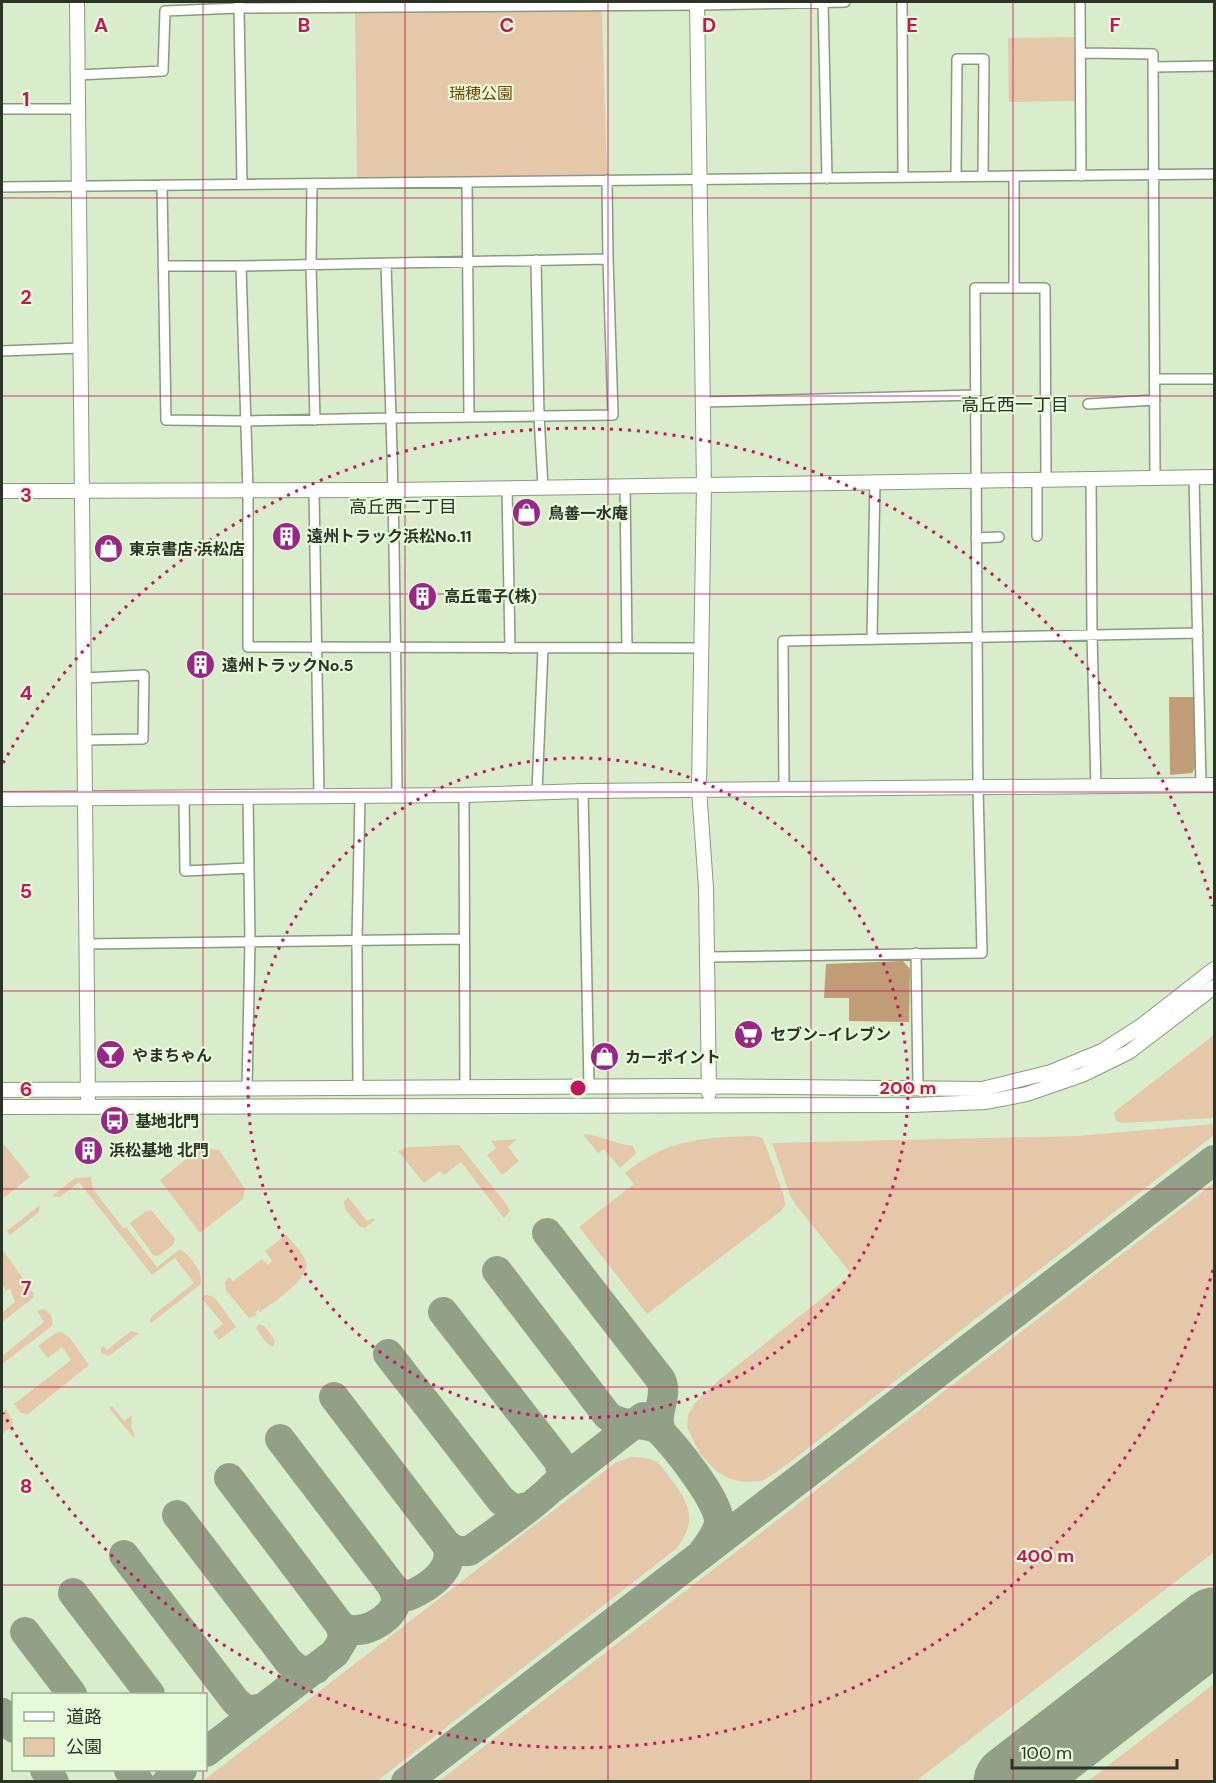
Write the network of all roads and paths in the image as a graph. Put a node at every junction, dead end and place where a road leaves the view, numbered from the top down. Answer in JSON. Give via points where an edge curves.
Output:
{"nodes":[{"id":1,"x":77,"y":2,"type":"edge"},
{"id":2,"x":823,"y":2,"type":"edge"},
{"id":3,"x":845,"y":2,"type":"edge"},
{"id":4,"x":902,"y":2,"type":"edge"},
{"id":5,"x":1080,"y":2,"type":"edge"},
{"id":6,"x":697,"y":3,"type":"edge"},
{"id":7,"x":458,"y":4,"type":"edge"},
{"id":8,"x":239,"y":5,"type":"edge"},
{"id":9,"x":1081,"y":53,"type":"junction"},
{"id":10,"x":1215,"y":66,"type":"edge"},
{"id":11,"x":1154,"y":68,"type":"junction"},
{"id":12,"x":77,"y":75,"type":"junction"},
{"id":13,"x":2,"y":109,"type":"edge"},
{"id":14,"x":77,"y":109,"type":"junction"},
{"id":15,"x":1215,"y":174,"type":"edge"},
{"id":16,"x":1155,"y":175,"type":"junction"},
{"id":17,"x":983,"y":176,"type":"junction"},
{"id":18,"x":1014,"y":176,"type":"junction"},
{"id":19,"x":1081,"y":176,"type":"junction"},
{"id":20,"x":903,"y":177,"type":"junction"},
{"id":21,"x":956,"y":177,"type":"junction"},
{"id":22,"x":827,"y":179,"type":"junction"},
{"id":23,"x":607,"y":180,"type":"junction"},
{"id":24,"x":700,"y":180,"type":"junction"},
{"id":25,"x":467,"y":182,"type":"junction"},
{"id":26,"x":242,"y":184,"type":"junction"},
{"id":27,"x":312,"y":184,"type":"junction"},
{"id":28,"x":162,"y":185,"type":"junction"},
{"id":29,"x":78,"y":186,"type":"junction"},
{"id":30,"x":2,"y":187,"type":"edge"},
{"id":31,"x":608,"y":259,"type":"junction"},
{"id":32,"x":467,"y":260,"type":"junction"},
{"id":33,"x":536,"y":260,"type":"junction"},
{"id":34,"x":386,"y":264,"type":"junction"},
{"id":35,"x":163,"y":266,"type":"junction"},
{"id":36,"x":241,"y":266,"type":"junction"},
{"id":37,"x":311,"y":266,"type":"junction"},
{"id":38,"x":1014,"y":288,"type":"junction"},
{"id":39,"x":80,"y":348,"type":"junction"},
{"id":40,"x":2,"y":351,"type":"edge"},
{"id":41,"x":1155,"y":379,"type":"junction"},
{"id":42,"x":1215,"y":379,"type":"edge"},
{"id":43,"x":975,"y":395,"type":"junction"},
{"id":44,"x":1155,"y":400,"type":"junction"},
{"id":45,"x":702,"y":402,"type":"junction"},
{"id":46,"x":1088,"y":404,"type":"dead end"},
{"id":47,"x":469,"y":416,"type":"junction"},
{"id":48,"x":539,"y":416,"type":"junction"},
{"id":49,"x":391,"y":418,"type":"junction"},
{"id":50,"x":315,"y":420,"type":"junction"},
{"id":51,"x":246,"y":421,"type":"junction"},
{"id":52,"x":1155,"y":477,"type":"junction"},
{"id":53,"x":1194,"y":477,"type":"junction"},
{"id":54,"x":1215,"y":477,"type":"edge"},
{"id":55,"x":1091,"y":478,"type":"junction"},
{"id":56,"x":1041,"y":479,"type":"junction"},
{"id":57,"x":975,"y":480,"type":"junction"},
{"id":58,"x":875,"y":482,"type":"junction"},
{"id":59,"x":704,"y":485,"type":"junction"},
{"id":60,"x":625,"y":486,"type":"junction"},
{"id":61,"x":543,"y":487,"type":"junction"},
{"id":62,"x":507,"y":488,"type":"junction"},
{"id":63,"x":2,"y":490,"type":"edge"},
{"id":64,"x":314,"y":490,"type":"junction"},
{"id":65,"x":393,"y":490,"type":"junction"},
{"id":66,"x":82,"y":491,"type":"junction"},
{"id":67,"x":249,"y":491,"type":"junction"},
{"id":68,"x":1037,"y":536,"type":"dead end"},
{"id":69,"x":999,"y":537,"type":"dead end"},
{"id":70,"x":976,"y":538,"type":"junction"},
{"id":71,"x":1198,"y":633,"type":"junction"},
{"id":72,"x":1092,"y":635,"type":"junction"},
{"id":73,"x":977,"y":637,"type":"junction"},
{"id":74,"x":872,"y":639,"type":"junction"},
{"id":75,"x":316,"y":647,"type":"junction"},
{"id":76,"x":396,"y":648,"type":"junction"},
{"id":77,"x":510,"y":648,"type":"junction"},
{"id":78,"x":543,"y":648,"type":"junction"},
{"id":79,"x":627,"y":648,"type":"junction"},
{"id":80,"x":702,"y":648,"type":"junction"},
{"id":81,"x":84,"y":678,"type":"junction"},
{"id":82,"x":85,"y":740,"type":"junction"},
{"id":83,"x":1208,"y":785,"type":"edge"},
{"id":84,"x":1096,"y":786,"type":"junction"},
{"id":85,"x":978,"y":788,"type":"junction"},
{"id":86,"x":699,"y":789,"type":"junction"},
{"id":87,"x":784,"y":789,"type":"junction"},
{"id":88,"x":583,"y":791,"type":"junction"},
{"id":89,"x":537,"y":792,"type":"junction"},
{"id":90,"x":318,"y":795,"type":"junction"},
{"id":91,"x":397,"y":795,"type":"junction"},
{"id":92,"x":464,"y":795,"type":"junction"},
{"id":93,"x":248,"y":796,"type":"junction"},
{"id":94,"x":360,"y":796,"type":"junction"},
{"id":95,"x":184,"y":797,"type":"junction"},
{"id":96,"x":86,"y":798,"type":"junction"},
{"id":97,"x":2,"y":799,"type":"edge"},
{"id":98,"x":249,"y":868,"type":"junction"},
{"id":99,"x":464,"y":939,"type":"junction"},
{"id":100,"x":357,"y":940,"type":"junction"},
{"id":101,"x":250,"y":942,"type":"junction"},
{"id":102,"x":86,"y":944,"type":"junction"},
{"id":103,"x":915,"y":953,"type":"junction"},
{"id":104,"x":707,"y":957,"type":"junction"},
{"id":105,"x":1215,"y":969,"type":"edge"},
{"id":106,"x":1215,"y":987,"type":"edge"},
{"id":107,"x":708,"y":1086,"type":"junction"},
{"id":108,"x":358,"y":1087,"type":"junction"},
{"id":109,"x":465,"y":1087,"type":"junction"},
{"id":110,"x":589,"y":1087,"type":"junction"},
{"id":111,"x":247,"y":1088,"type":"junction"},
{"id":112,"x":918,"y":1088,"type":"junction"},
{"id":113,"x":88,"y":1089,"type":"junction"},
{"id":114,"x":2,"y":1090,"type":"edge"},
{"id":115,"x":710,"y":1104,"type":"junction"},
{"id":116,"x":88,"y":1106,"type":"junction"},
{"id":117,"x":2,"y":1107,"type":"edge"}],
"edges":[{"from":1,"to":12,"type":"street"},
{"from":2,"to":3,"type":"street"},
{"from":2,"to":6,"type":"street"},
{"from":2,"to":22,"type":"street"},
{"from":4,"to":20,"type":"street"},
{"from":5,"to":9,"type":"street"},
{"from":6,"to":7,"type":"street"},
{"from":6,"to":24,"type":"street"},
{"from":7,"to":8,"type":"street"},
{"from":8,"to":12,"type":"street","via":[[165,10],[163,71]]},
{"from":8,"to":26,"type":"street"},
{"from":9,"to":11,"type":"street","via":[[1153,54]]},
{"from":9,"to":19,"type":"street"},
{"from":10,"to":11,"type":"street"},
{"from":11,"to":16,"type":"street"},
{"from":12,"to":14,"type":"street"},
{"from":13,"to":14,"type":"street"},
{"from":14,"to":29,"type":"street"},
{"from":15,"to":16,"type":"street"},
{"from":16,"to":19,"type":"street"},
{"from":16,"to":41,"type":"street"},
{"from":17,"to":18,"type":"street"},
{"from":17,"to":21,"type":"street"},
{"from":17,"to":21,"type":"street","via":[[984,58],[957,59]]},
{"from":18,"to":19,"type":"street"},
{"from":18,"to":38,"type":"street"},
{"from":20,"to":21,"type":"street"},
{"from":20,"to":22,"type":"street"},
{"from":22,"to":24,"type":"street"},
{"from":23,"to":24,"type":"street"},
{"from":23,"to":25,"type":"street"},
{"from":23,"to":31,"type":"street"},
{"from":24,"to":45,"type":"street"},
{"from":25,"to":27,"type":"street"},
{"from":25,"to":32,"type":"street"},
{"from":26,"to":27,"type":"street"},
{"from":26,"to":28,"type":"street"},
{"from":27,"to":37,"type":"street"},
{"from":28,"to":29,"type":"street"},
{"from":28,"to":35,"type":"street"},
{"from":29,"to":30,"type":"street"},
{"from":29,"to":39,"type":"street"},
{"from":31,"to":33,"type":"street"},
{"from":31,"to":48,"type":"street","via":[[613,415]]},
{"from":32,"to":33,"type":"street"},
{"from":32,"to":34,"type":"street"},
{"from":32,"to":47,"type":"street"},
{"from":33,"to":48,"type":"street"},
{"from":34,"to":37,"type":"street"},
{"from":34,"to":49,"type":"street"},
{"from":35,"to":36,"type":"street"},
{"from":35,"to":51,"type":"street","via":[[166,420]]},
{"from":36,"to":37,"type":"street"},
{"from":36,"to":51,"type":"street"},
{"from":37,"to":50,"type":"street"},
{"from":38,"to":43,"type":"street","via":[[975,288]]},
{"from":38,"to":56,"type":"street","via":[[1045,288]]},
{"from":39,"to":40,"type":"street"},
{"from":39,"to":66,"type":"street"},
{"from":41,"to":42,"type":"street"},
{"from":41,"to":44,"type":"street"},
{"from":43,"to":45,"type":"street"},
{"from":43,"to":57,"type":"street"},
{"from":44,"to":46,"type":"street"},
{"from":44,"to":52,"type":"street"},
{"from":45,"to":59,"type":"street"},
{"from":47,"to":48,"type":"street"},
{"from":47,"to":49,"type":"street"},
{"from":48,"to":61,"type":"street"},
{"from":49,"to":50,"type":"street"},
{"from":49,"to":65,"type":"street"},
{"from":50,"to":51,"type":"street"},
{"from":51,"to":67,"type":"street"},
{"from":52,"to":53,"type":"street"},
{"from":52,"to":55,"type":"street"},
{"from":53,"to":54,"type":"street"},
{"from":53,"to":71,"type":"street"},
{"from":55,"to":56,"type":"street"},
{"from":55,"to":72,"type":"street"},
{"from":56,"to":57,"type":"street"},
{"from":56,"to":68,"type":"street"},
{"from":57,"to":58,"type":"street"},
{"from":57,"to":70,"type":"street"},
{"from":58,"to":59,"type":"street"},
{"from":58,"to":74,"type":"street"},
{"from":59,"to":60,"type":"street"},
{"from":59,"to":80,"type":"street"},
{"from":60,"to":61,"type":"street"},
{"from":60,"to":79,"type":"street"},
{"from":61,"to":62,"type":"street"},
{"from":62,"to":65,"type":"street"},
{"from":62,"to":77,"type":"street"},
{"from":63,"to":66,"type":"street"},
{"from":64,"to":65,"type":"street"},
{"from":64,"to":67,"type":"street"},
{"from":64,"to":75,"type":"street"},
{"from":65,"to":76,"type":"street"},
{"from":66,"to":67,"type":"street"},
{"from":66,"to":81,"type":"street"},
{"from":67,"to":75,"type":"street","via":[[248,646]]},
{"from":69,"to":70,"type":"street"},
{"from":70,"to":73,"type":"street"},
{"from":71,"to":72,"type":"street"},
{"from":71,"to":83,"type":"street"},
{"from":72,"to":73,"type":"street"},
{"from":72,"to":84,"type":"street"},
{"from":73,"to":74,"type":"street"},
{"from":73,"to":85,"type":"street"},
{"from":74,"to":87,"type":"street","via":[[783,641]]},
{"from":75,"to":76,"type":"street"},
{"from":75,"to":90,"type":"street"},
{"from":76,"to":77,"type":"street"},
{"from":76,"to":91,"type":"street"},
{"from":77,"to":78,"type":"street"},
{"from":78,"to":79,"type":"street"},
{"from":78,"to":89,"type":"street"},
{"from":79,"to":80,"type":"street"},
{"from":80,"to":86,"type":"street"},
{"from":81,"to":82,"type":"street"},
{"from":81,"to":82,"type":"street","via":[[144,675],[143,739]]},
{"from":82,"to":96,"type":"street"},
{"from":83,"to":84,"type":"street"},
{"from":84,"to":85,"type":"street"},
{"from":85,"to":87,"type":"street"},
{"from":85,"to":103,"type":"street","via":[[982,953]]},
{"from":86,"to":87,"type":"street"},
{"from":86,"to":88,"type":"street"},
{"from":86,"to":104,"type":"street"},
{"from":88,"to":89,"type":"street"},
{"from":88,"to":110,"type":"street"},
{"from":89,"to":92,"type":"street"},
{"from":90,"to":93,"type":"street"},
{"from":90,"to":94,"type":"street"},
{"from":91,"to":92,"type":"street"},
{"from":91,"to":94,"type":"street"},
{"from":92,"to":99,"type":"street"},
{"from":93,"to":95,"type":"street"},
{"from":93,"to":98,"type":"street"},
{"from":94,"to":100,"type":"street"},
{"from":95,"to":96,"type":"street"},
{"from":95,"to":98,"type":"street","via":[[185,871]]},
{"from":96,"to":97,"type":"street"},
{"from":96,"to":102,"type":"street"},
{"from":98,"to":101,"type":"street"},
{"from":99,"to":100,"type":"street"},
{"from":99,"to":109,"type":"street"},
{"from":100,"to":101,"type":"street"},
{"from":100,"to":108,"type":"street"},
{"from":101,"to":102,"type":"street"},
{"from":101,"to":111,"type":"street"},
{"from":102,"to":113,"type":"street"},
{"from":103,"to":104,"type":"street"},
{"from":103,"to":112,"type":"street"},
{"from":104,"to":107,"type":"street"},
{"from":105,"to":112,"type":"street","via":[[1141,1026],[1074,1064],[982,1089]]},
{"from":106,"to":115,"type":"street","via":[[1129,1052],[1082,1075],[1027,1094],[986,1102],[912,1105]]},
{"from":107,"to":110,"type":"street"},
{"from":107,"to":112,"type":"street"},
{"from":107,"to":115,"type":"street"},
{"from":108,"to":109,"type":"street"},
{"from":108,"to":111,"type":"street"},
{"from":109,"to":110,"type":"street"},
{"from":111,"to":113,"type":"street"},
{"from":113,"to":114,"type":"street"},
{"from":113,"to":116,"type":"street"},
{"from":115,"to":116,"type":"street"},
{"from":116,"to":117,"type":"street"}]}
